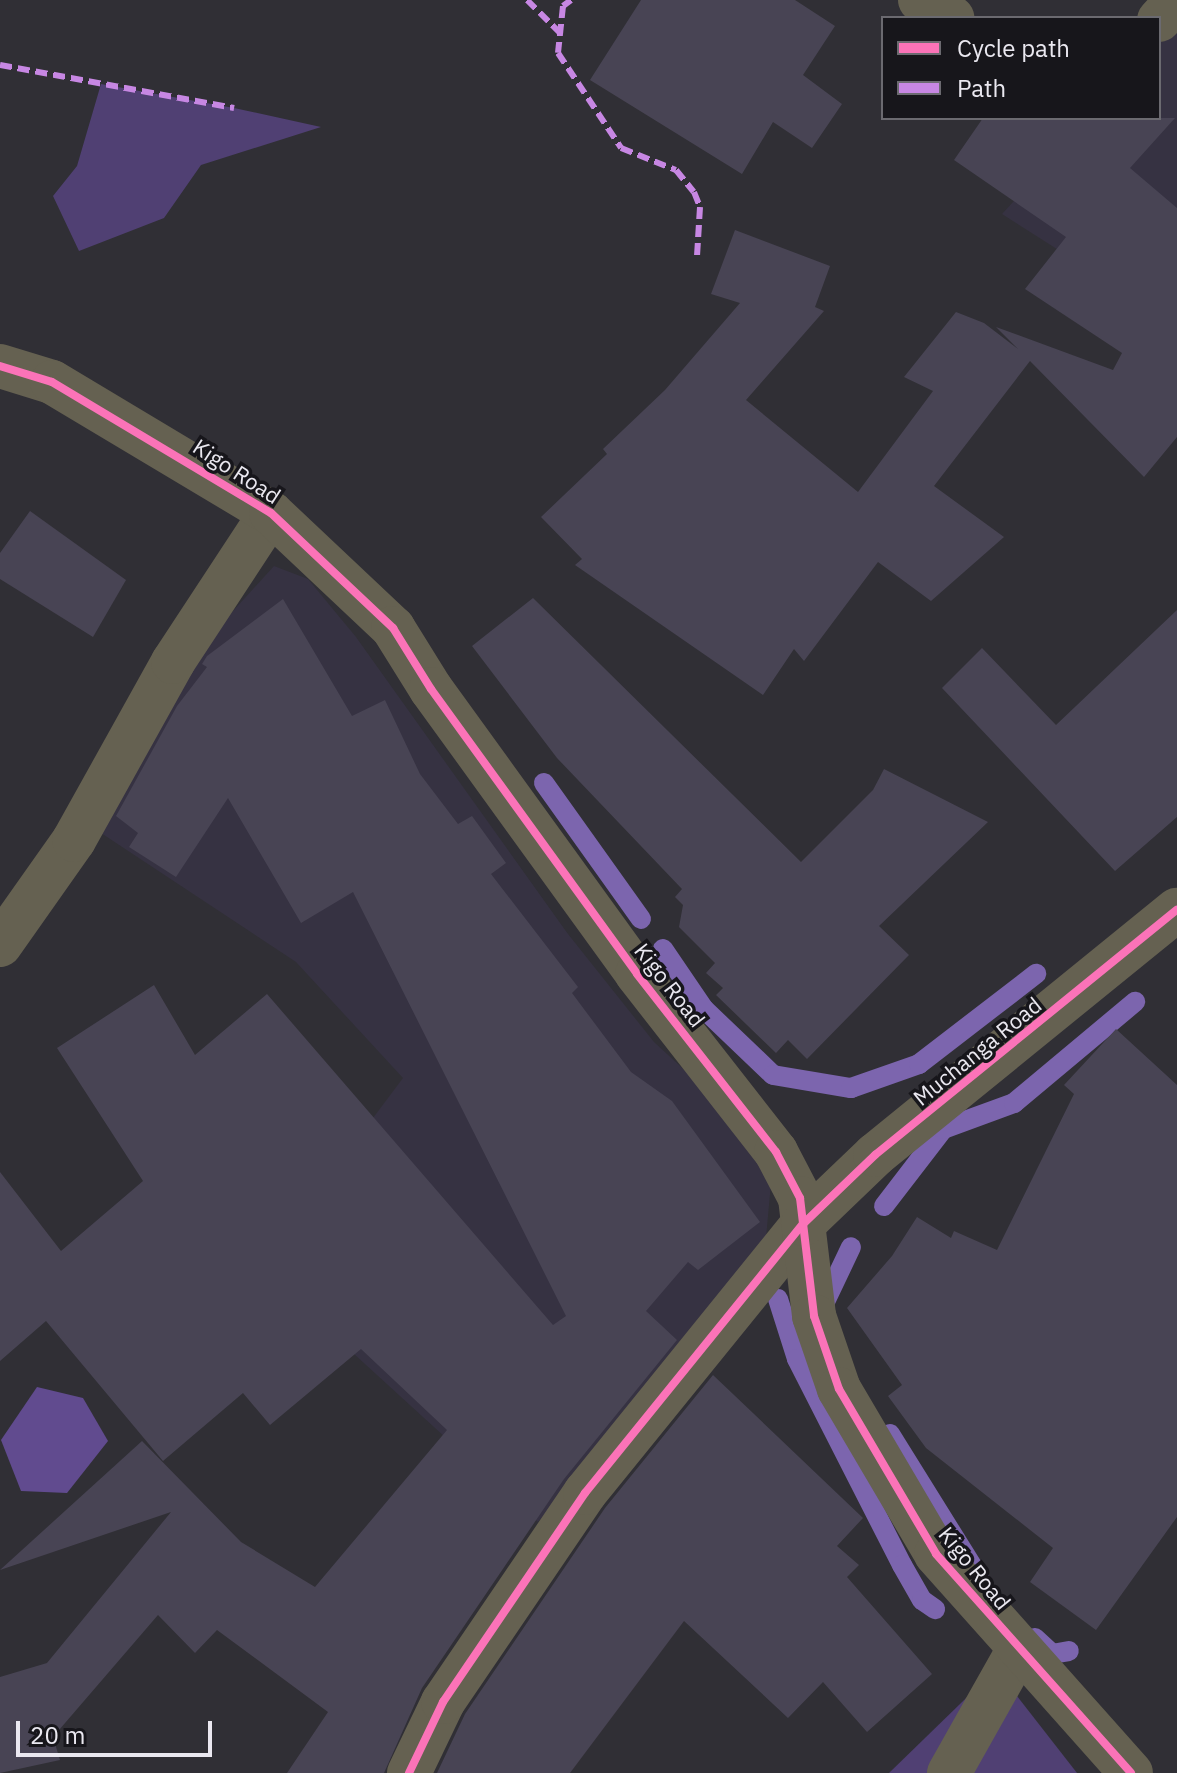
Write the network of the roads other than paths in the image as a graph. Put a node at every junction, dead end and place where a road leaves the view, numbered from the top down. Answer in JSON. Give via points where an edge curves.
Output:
{"nodes":[{"id":1,"x":920,"y":0,"type":"edge"},
{"id":2,"x":1177,"y":0,"type":"edge"},
{"id":3,"x":948,"y":16,"type":"edge"},
{"id":4,"x":1161,"y":18,"type":"edge"},
{"id":5,"x":0,"y":366,"type":"edge"},
{"id":6,"x":271,"y":513,"type":"junction"},
{"id":7,"x":1177,"y":910,"type":"edge"},
{"id":8,"x":0,"y":945,"type":"edge"},
{"id":9,"x":803,"y":1224,"type":"junction"},
{"id":10,"x":1019,"y":1649,"type":"junction"},
{"id":11,"x":409,"y":1773,"type":"edge"},
{"id":12,"x":949,"y":1773,"type":"edge"},
{"id":13,"x":1131,"y":1773,"type":"edge"}],
"edges":[{"from":1,"to":3,"type":"street"},
{"from":2,"to":4,"type":"street"},
{"from":5,"to":6,"type":"street","name":"Kigo Road","via":[[52,382]]},
{"from":6,"to":8,"type":"street","via":[[173,662],[74,840]]},
{"from":6,"to":9,"type":"street","name":"Kigo Road","via":[[393,628],[431,689],[637,974],[776,1152],[800,1198]]},
{"from":7,"to":9,"type":"street","name":"Muchanga Road","via":[[875,1155]]},
{"from":9,"to":10,"type":"street","name":"Kigo Road","via":[[814,1316],[839,1389],[936,1554]]},
{"from":9,"to":11,"type":"street","name":"Muchanga Road","via":[[585,1493],[443,1702]]},
{"from":10,"to":12,"type":"street"},
{"from":10,"to":13,"type":"street","name":"Kigo Road"}]}
